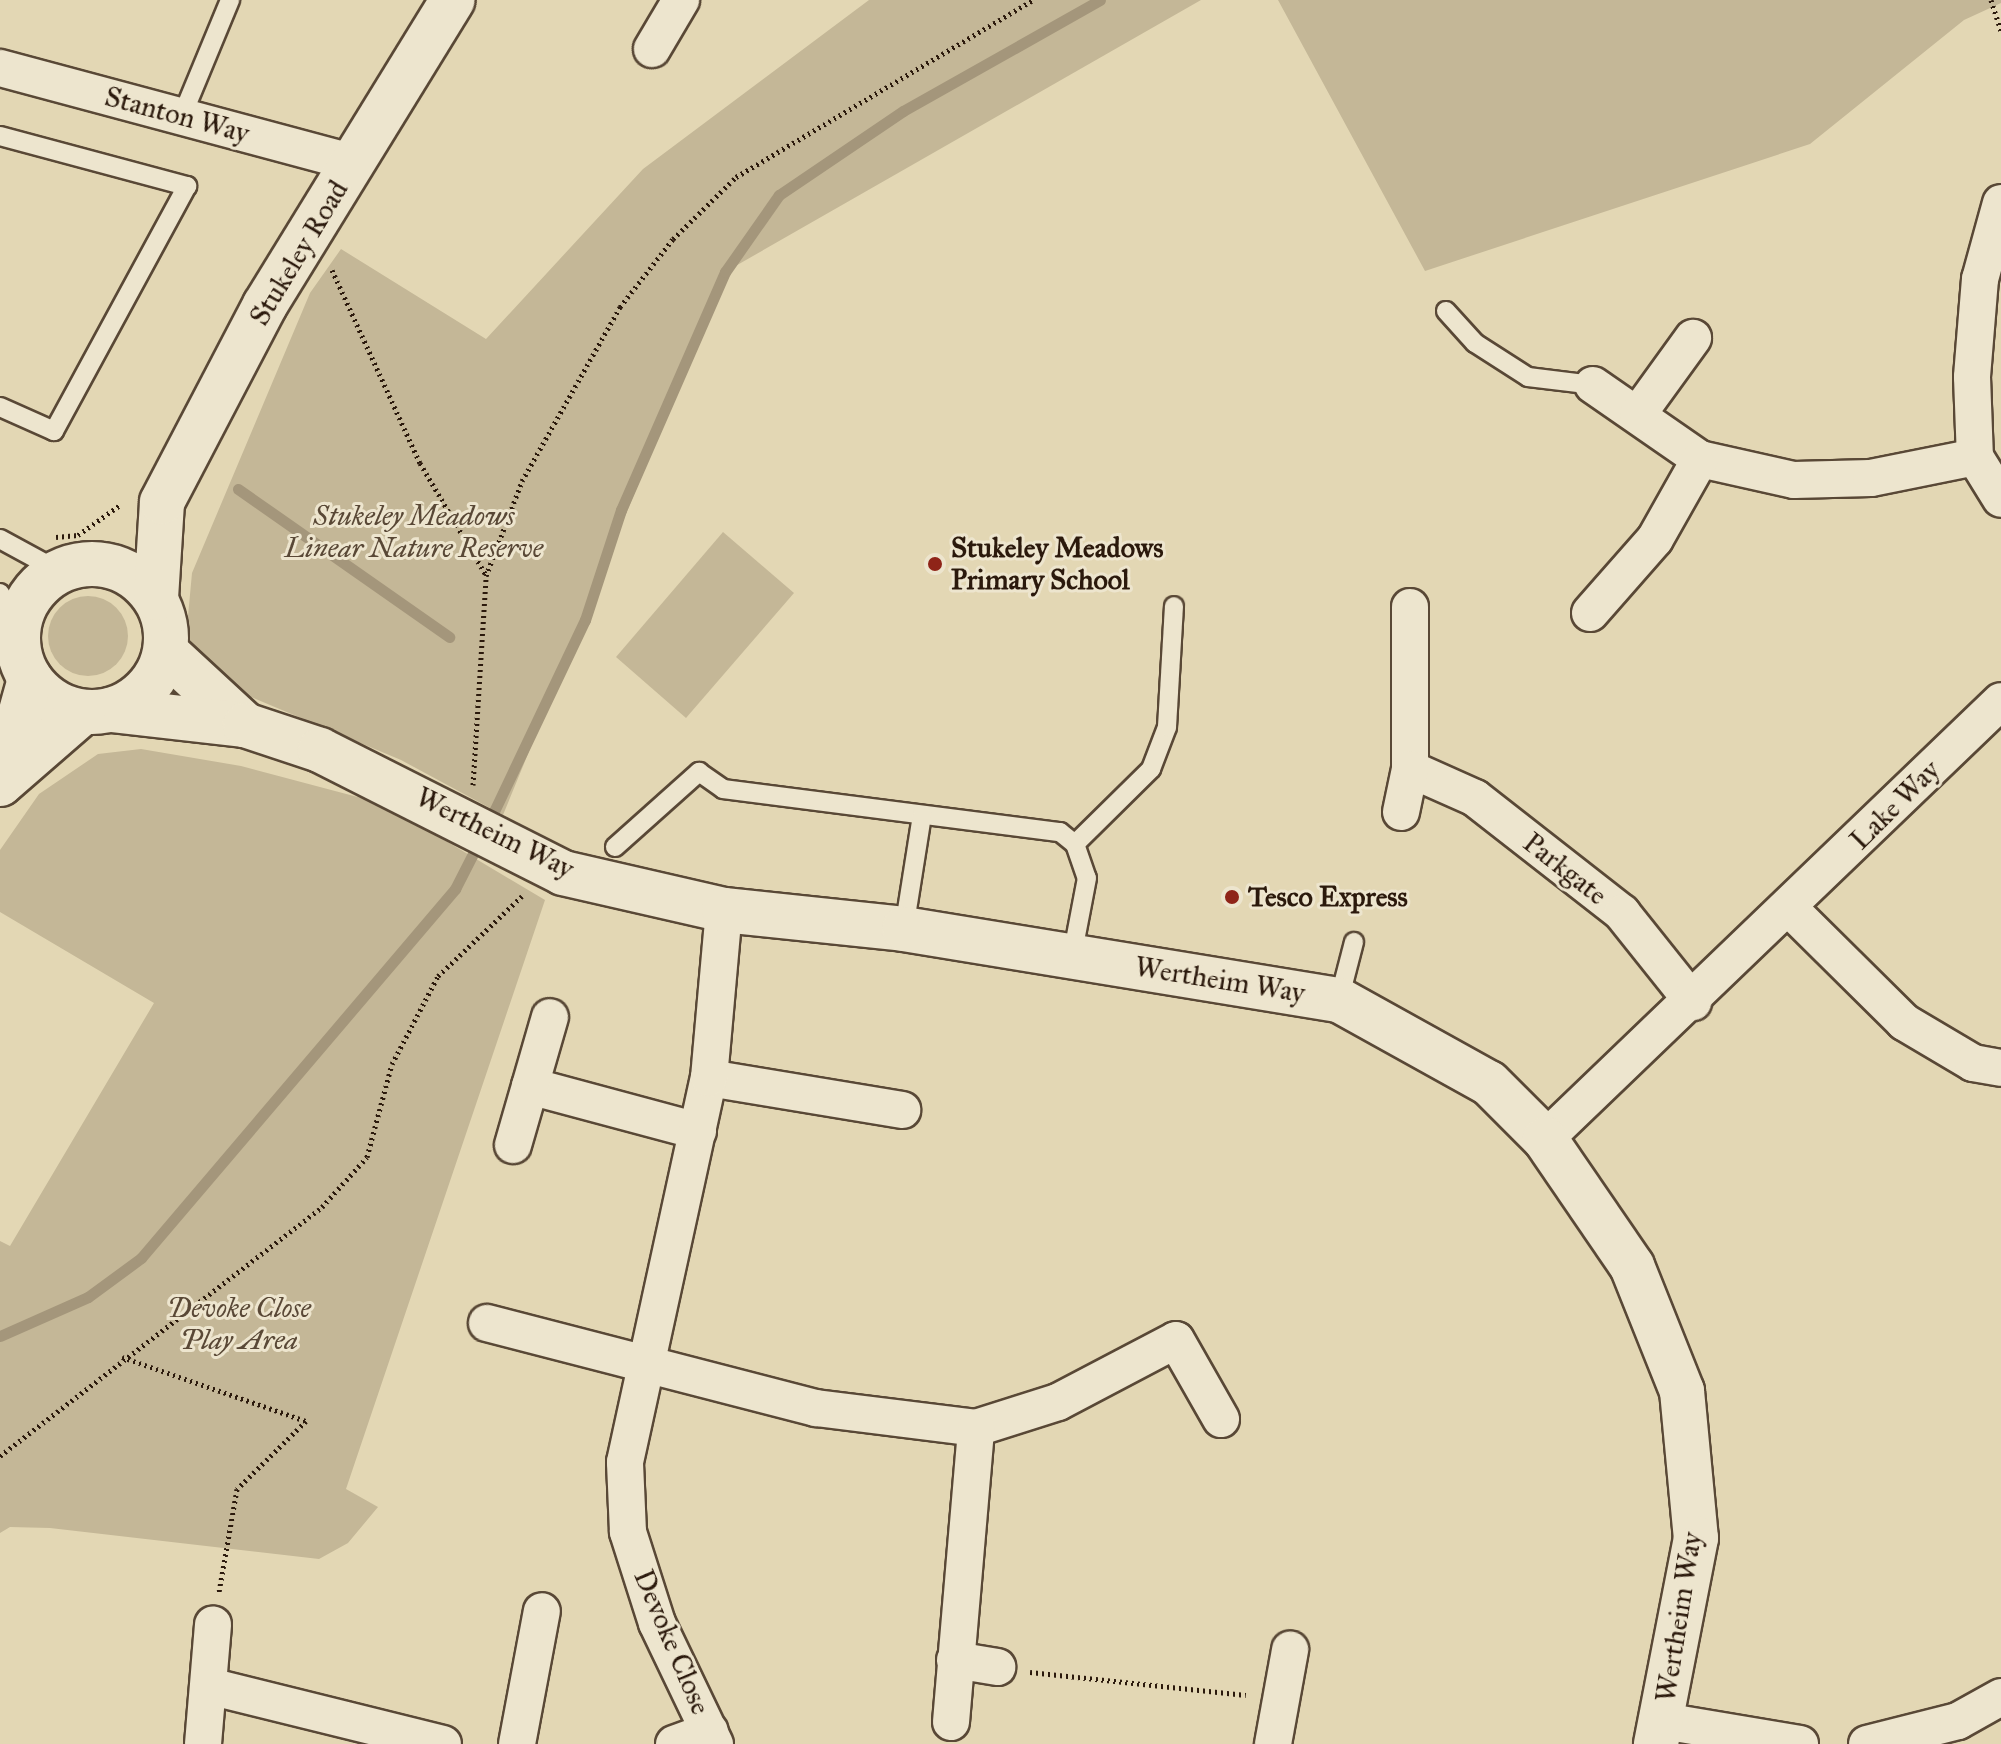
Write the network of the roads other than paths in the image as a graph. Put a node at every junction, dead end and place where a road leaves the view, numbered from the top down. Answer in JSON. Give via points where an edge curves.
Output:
{"nodes":[{"id":1,"x":230,"y":0,"type":"edge"},
{"id":2,"x":453,"y":0,"type":"edge"},
{"id":3,"x":681,"y":0,"type":"edge"},
{"id":4,"x":652,"y":49,"type":"dead end"},
{"id":5,"x":0,"y":68,"type":"edge"},
{"id":6,"x":182,"y":116,"type":"junction"},
{"id":7,"x":0,"y":136,"type":"edge"},
{"id":8,"x":354,"y":163,"type":"junction"},
{"id":9,"x":2001,"y":203,"type":"edge"},
{"id":10,"x":1446,"y":311,"type":"dead end"},
{"id":11,"x":1693,"y":338,"type":"dead end"},
{"id":12,"x":1593,"y":385,"type":"joint"},
{"id":13,"x":0,"y":407,"type":"edge"},
{"id":14,"x":1638,"y":414,"type":"junction"},
{"id":15,"x":1975,"y":457,"type":"junction"},
{"id":16,"x":1700,"y":459,"type":"junction"},
{"id":17,"x":2001,"y":499,"type":"edge"},
{"id":18,"x":140,"y":508,"type":"junction"},
{"id":19,"x":0,"y":539,"type":"edge"},
{"id":20,"x":62,"y":558,"type":"junction"},
{"id":21,"x":156,"y":598,"type":"junction"},
{"id":22,"x":1174,"y":606,"type":"dead end"},
{"id":23,"x":1410,"y":607,"type":"dead end"},
{"id":24,"x":9,"y":610,"type":"edge"},
{"id":25,"x":1590,"y":613,"type":"dead end"},
{"id":26,"x":166,"y":652,"type":"junction"},
{"id":27,"x":30,"y":679,"type":"junction"},
{"id":28,"x":2001,"y":701,"type":"edge"},
{"id":29,"x":97,"y":711,"type":"junction"},
{"id":30,"x":245,"y":725,"type":"junction"},
{"id":31,"x":1410,"y":769,"type":"junction"},
{"id":32,"x":0,"y":784,"type":"edge"},
{"id":33,"x":1401,"y":812,"type":"dead end"},
{"id":34,"x":922,"y":815,"type":"junction"},
{"id":35,"x":1075,"y":844,"type":"junction"},
{"id":36,"x":615,"y":847,"type":"dead end"},
{"id":37,"x":1790,"y":909,"type":"junction"},
{"id":38,"x":724,"y":910,"type":"junction"},
{"id":39,"x":904,"y":929,"type":"junction"},
{"id":40,"x":1354,"y":942,"type":"dead end"},
{"id":41,"x":1072,"y":957,"type":"junction"},
{"id":42,"x":1339,"y":1000,"type":"junction"},
{"id":43,"x":1693,"y":1002,"type":"junction"},
{"id":44,"x":550,"y":1017,"type":"dead end"},
{"id":45,"x":2001,"y":1068,"type":"edge"},
{"id":46,"x":709,"y":1078,"type":"junction"},
{"id":47,"x":530,"y":1086,"type":"junction"},
{"id":48,"x":902,"y":1110,"type":"dead end"},
{"id":49,"x":698,"y":1131,"type":"junction"},
{"id":50,"x":1545,"y":1139,"type":"junction"},
{"id":51,"x":513,"y":1145,"type":"dead end"},
{"id":52,"x":487,"y":1323,"type":"dead end"},
{"id":53,"x":646,"y":1364,"type":"junction"},
{"id":54,"x":1221,"y":1419,"type":"dead end"},
{"id":55,"x":976,"y":1428,"type":"junction"},
{"id":56,"x":542,"y":1611,"type":"dead end"},
{"id":57,"x":213,"y":1624,"type":"road end"},
{"id":58,"x":1290,"y":1650,"type":"dead end"},
{"id":59,"x":955,"y":1660,"type":"junction"},
{"id":60,"x":997,"y":1667,"type":"road end"},
{"id":61,"x":209,"y":1686,"type":"junction"},
{"id":62,"x":2001,"y":1697,"type":"edge"},
{"id":63,"x":951,"y":1722,"type":"dead end"},
{"id":64,"x":1659,"y":1732,"type":"edge"},
{"id":65,"x":1963,"y":1733,"type":"edge"},
{"id":66,"x":712,"y":1738,"type":"edge"},
{"id":67,"x":203,"y":1744,"type":"edge"},
{"id":68,"x":443,"y":1744,"type":"edge"},
{"id":69,"x":517,"y":1744,"type":"edge"},
{"id":70,"x":674,"y":1744,"type":"edge"},
{"id":71,"x":1273,"y":1744,"type":"edge"},
{"id":72,"x":1800,"y":1744,"type":"edge"},
{"id":73,"x":1867,"y":1744,"type":"edge"}],
"edges":[{"from":1,"to":6,"type":"lane"},
{"from":2,"to":8,"type":"street","name":"Stukeley Road"},
{"from":3,"to":4,"type":"street"},
{"from":5,"to":6,"type":"street","name":"Stanton Way"},
{"from":6,"to":8,"type":"street","name":"Stanton Way"},
{"from":7,"to":13,"type":"lane","via":[[187,186],[54,431]]},
{"from":8,"to":18,"type":"street","name":"Stukeley Road"},
{"from":9,"to":15,"type":"street","via":[[1980,279]]},
{"from":10,"to":12,"type":"lane","via":[[1475,343],[1528,377]]},
{"from":11,"to":14,"type":"street"},
{"from":12,"to":14,"type":"street"},
{"from":14,"to":16,"type":"street"},
{"from":15,"to":16,"type":"street","via":[[1871,478],[1794,480]]},
{"from":15,"to":17,"type":"street"},
{"from":16,"to":25,"type":"street","via":[[1655,539]]},
{"from":18,"to":20,"type":"street","name":"Stukeley Road"},
{"from":18,"to":21,"type":"street","name":"Stukeley Road"},
{"from":19,"to":20,"type":"lane"},
{"from":20,"to":21,"type":"street","via":[[124,570]]},
{"from":20,"to":24,"type":"street"},
{"from":21,"to":26,"type":"street"},
{"from":22,"to":35,"type":"lane","via":[[1167,727],[1151,769]]},
{"from":23,"to":31,"type":"street"},
{"from":24,"to":27,"type":"street"},
{"from":26,"to":29,"type":"street","via":[[147,689]]},
{"from":26,"to":30,"type":"street","name":"Wertheim Way"},
{"from":27,"to":29,"type":"street","via":[[44,694]]},
{"from":27,"to":32,"type":"street"},
{"from":28,"to":37,"type":"street","name":"Lake Way"},
{"from":29,"to":30,"type":"street","name":"Wertheim Way"},
{"from":29,"to":32,"type":"street"},
{"from":30,"to":38,"type":"street","name":"Wertheim Way","via":[[467,810],[563,873]]},
{"from":31,"to":33,"type":"street"},
{"from":31,"to":43,"type":"street","name":"Parkgate","via":[[1475,798],[1622,913]]},
{"from":34,"to":35,"type":"lane","via":[[1060,832]]},
{"from":34,"to":36,"type":"lane","via":[[723,789],[699,772]]},
{"from":34,"to":39,"type":"lane"},
{"from":35,"to":41,"type":"lane","via":[[1087,878]]},
{"from":37,"to":43,"type":"street"},
{"from":37,"to":45,"type":"street","via":[[1904,1022],[1973,1063]]},
{"from":38,"to":39,"type":"street","name":"Wertheim Way"},
{"from":38,"to":46,"type":"street","name":"Devoke Close"},
{"from":39,"to":41,"type":"street","name":"Wertheim Way"},
{"from":40,"to":42,"type":"lane"},
{"from":41,"to":42,"type":"street","name":"Wertheim Way"},
{"from":42,"to":50,"type":"street","name":"Wertheim Way","via":[[1489,1083]]},
{"from":43,"to":50,"type":"street"},
{"from":44,"to":47,"type":"street"},
{"from":46,"to":48,"type":"street"},
{"from":46,"to":49,"type":"street","name":"Devoke Close"},
{"from":47,"to":49,"type":"street"},
{"from":47,"to":51,"type":"street"},
{"from":49,"to":53,"type":"street","name":"Devoke Close"},
{"from":50,"to":64,"type":"street","name":"Wertheim Way","via":[[1632,1266],[1682,1391],[1696,1538]]},
{"from":52,"to":53,"type":"street"},
{"from":53,"to":55,"type":"street","via":[[816,1408]]},
{"from":53,"to":66,"type":"street","name":"Devoke Close","via":[[625,1462],[628,1532],[657,1623]]},
{"from":54,"to":55,"type":"street","via":[[1176,1340],[1058,1402]]},
{"from":55,"to":59,"type":"street"},
{"from":56,"to":69,"type":"street"},
{"from":57,"to":61,"type":"street"},
{"from":58,"to":71,"type":"street"},
{"from":59,"to":60,"type":"street"},
{"from":59,"to":63,"type":"street"},
{"from":61,"to":67,"type":"street"},
{"from":61,"to":68,"type":"street"},
{"from":62,"to":65,"type":"street"},
{"from":64,"to":72,"type":"street"},
{"from":65,"to":73,"type":"street"},
{"from":66,"to":70,"type":"street","name":"Devoke Close"}]}
